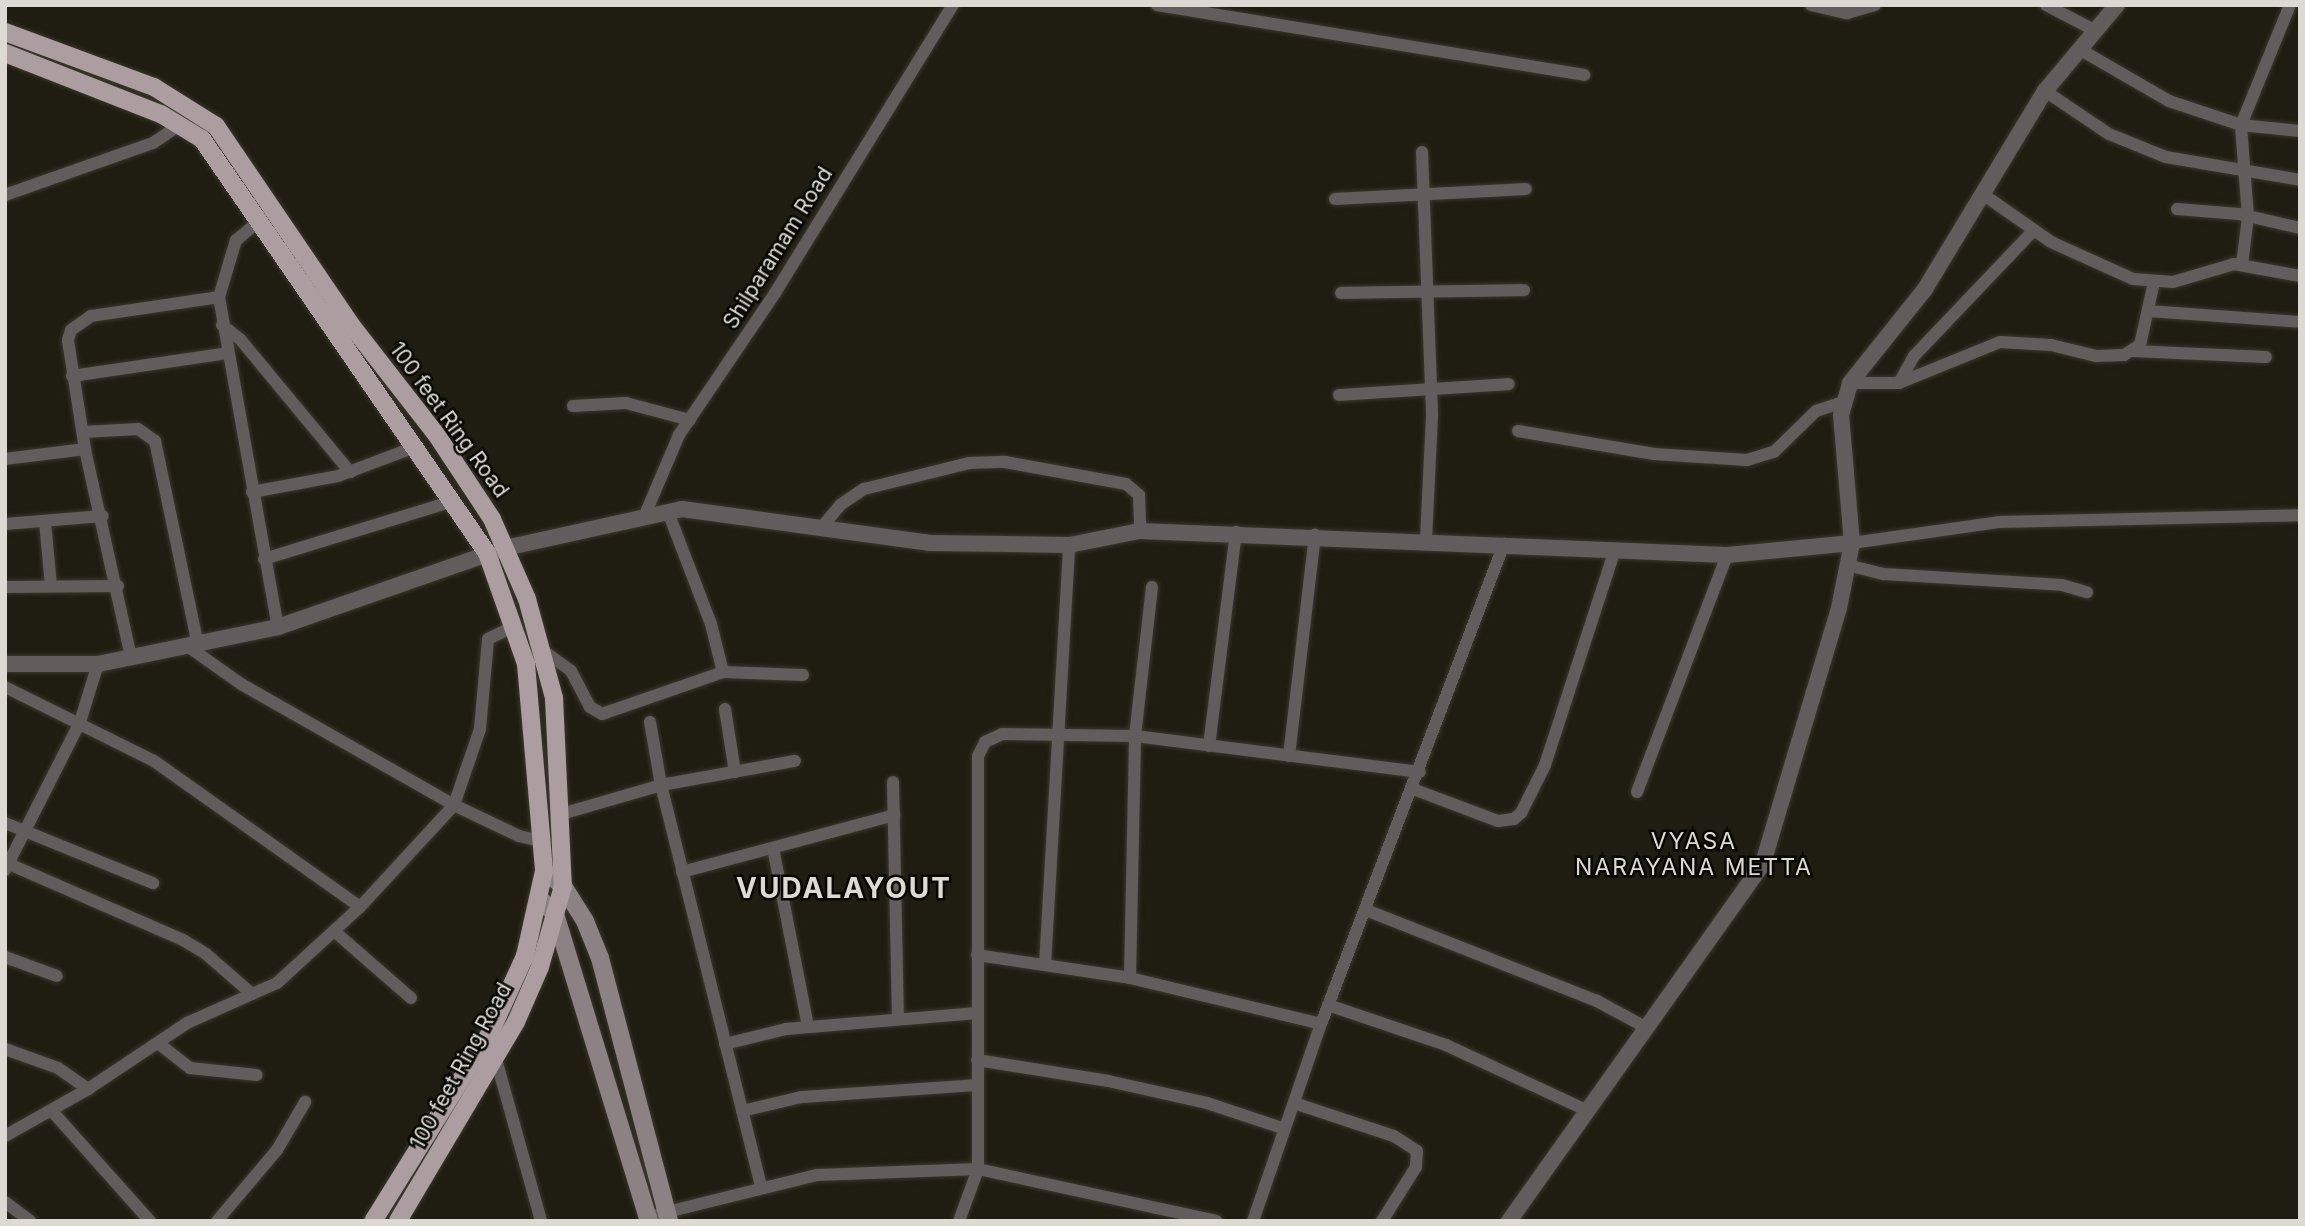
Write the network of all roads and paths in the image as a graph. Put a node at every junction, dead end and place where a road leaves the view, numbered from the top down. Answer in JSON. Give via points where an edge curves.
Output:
{"nodes":[{"id":1,"x":953,"y":5,"type":"edge"},
{"id":2,"x":1157,"y":5,"type":"edge"},
{"id":3,"x":1811,"y":5,"type":"edge"},
{"id":4,"x":1875,"y":5,"type":"edge"},
{"id":5,"x":2046,"y":5,"type":"edge"},
{"id":6,"x":2117,"y":5,"type":"edge"},
{"id":7,"x":2290,"y":5,"type":"edge"},
{"id":8,"x":2096,"y":31,"type":"junction"},
{"id":9,"x":5,"y":32,"type":"edge"},
{"id":10,"x":2080,"y":49,"type":"junction"},
{"id":11,"x":5,"y":53,"type":"edge"},
{"id":12,"x":1584,"y":75,"type":"dead end"},
{"id":13,"x":2045,"y":91,"type":"junction"},
{"id":14,"x":180,"y":125,"type":"junction"},
{"id":15,"x":2241,"y":125,"type":"junction"},
{"id":16,"x":2300,"y":131,"type":"edge"},
{"id":17,"x":1422,"y":152,"type":"dead end"},
{"id":18,"x":2243,"y":170,"type":"junction"},
{"id":19,"x":2300,"y":180,"type":"edge"},
{"id":20,"x":1526,"y":190,"type":"dead end"},
{"id":21,"x":5,"y":195,"type":"edge"},
{"id":22,"x":1984,"y":195,"type":"junction"},
{"id":23,"x":1424,"y":196,"type":"junction"},
{"id":24,"x":1335,"y":199,"type":"dead end"},
{"id":25,"x":2177,"y":209,"type":"dead end"},
{"id":26,"x":2248,"y":217,"type":"junction"},
{"id":27,"x":259,"y":221,"type":"junction"},
{"id":28,"x":2300,"y":228,"type":"edge"},
{"id":29,"x":2034,"y":231,"type":"junction"},
{"id":30,"x":2242,"y":265,"type":"junction"},
{"id":31,"x":2300,"y":276,"type":"edge"},
{"id":32,"x":2154,"y":282,"type":"junction"},
{"id":33,"x":1524,"y":290,"type":"dead end"},
{"id":34,"x":1341,"y":293,"type":"dead end"},
{"id":35,"x":1428,"y":293,"type":"junction"},
{"id":36,"x":219,"y":297,"type":"junction"},
{"id":37,"x":2148,"y":311,"type":"junction"},
{"id":38,"x":2300,"y":322,"type":"edge"},
{"id":39,"x":222,"y":324,"type":"junction"},
{"id":40,"x":2133,"y":351,"type":"junction"},
{"id":41,"x":227,"y":353,"type":"junction"},
{"id":42,"x":2266,"y":357,"type":"dead end"},
{"id":43,"x":72,"y":376,"type":"junction"},
{"id":44,"x":1850,"y":383,"type":"junction"},
{"id":45,"x":1899,"y":383,"type":"junction"},
{"id":46,"x":1509,"y":384,"type":"dead end"},
{"id":47,"x":1431,"y":391,"type":"junction"},
{"id":48,"x":1339,"y":395,"type":"dead end"},
{"id":49,"x":1844,"y":401,"type":"junction"},
{"id":50,"x":573,"y":406,"type":"dead end"},
{"id":51,"x":690,"y":420,"type":"junction"},
{"id":52,"x":83,"y":432,"type":"junction"},
{"id":53,"x":1518,"y":432,"type":"dead end"},
{"id":54,"x":415,"y":447,"type":"junction"},
{"id":55,"x":85,"y":449,"type":"junction"},
{"id":56,"x":5,"y":459,"type":"edge"},
{"id":57,"x":350,"y":472,"type":"junction"},
{"id":58,"x":252,"y":492,"type":"junction"},
{"id":59,"x":454,"y":501,"type":"junction"},
{"id":60,"x":668,"y":512,"type":"junction"},
{"id":61,"x":2300,"y":515,"type":"edge"},
{"id":62,"x":103,"y":516,"type":"junction"},
{"id":63,"x":644,"y":517,"type":"junction"},
{"id":64,"x":45,"y":522,"type":"junction"},
{"id":65,"x":5,"y":524,"type":"edge"},
{"id":66,"x":821,"y":528,"type":"junction"},
{"id":67,"x":1140,"y":531,"type":"junction"},
{"id":68,"x":1236,"y":532,"type":"junction"},
{"id":69,"x":1315,"y":535,"type":"junction"},
{"id":70,"x":1426,"y":540,"type":"junction"},
{"id":71,"x":1852,"y":543,"type":"junction"},
{"id":72,"x":1504,"y":544,"type":"junction"},
{"id":73,"x":1069,"y":545,"type":"junction"},
{"id":74,"x":1615,"y":549,"type":"junction"},
{"id":75,"x":496,"y":550,"type":"junction"},
{"id":76,"x":1727,"y":555,"type":"junction"},
{"id":77,"x":264,"y":559,"type":"junction"},
{"id":78,"x":1847,"y":565,"type":"junction"},
{"id":79,"x":51,"y":585,"type":"junction"},
{"id":80,"x":118,"y":586,"type":"junction"},
{"id":81,"x":5,"y":587,"type":"edge"},
{"id":82,"x":1152,"y":587,"type":"dead end"},
{"id":83,"x":2087,"y":592,"type":"dead end"},
{"id":84,"x":278,"y":627,"type":"junction"},
{"id":85,"x":513,"y":627,"type":"junction"},
{"id":86,"x":192,"y":643,"type":"junction"},
{"id":87,"x":541,"y":649,"type":"junction"},
{"id":88,"x":131,"y":657,"type":"junction"},
{"id":89,"x":5,"y":664,"type":"edge"},
{"id":90,"x":98,"y":664,"type":"junction"},
{"id":91,"x":723,"y":672,"type":"junction"},
{"id":92,"x":803,"y":675,"type":"dead end"},
{"id":93,"x":5,"y":687,"type":"edge"},
{"id":94,"x":725,"y":709,"type":"dead end"},
{"id":95,"x":80,"y":722,"type":"junction"},
{"id":96,"x":650,"y":722,"type":"dead end"},
{"id":97,"x":1056,"y":735,"type":"junction"},
{"id":98,"x":1135,"y":736,"type":"junction"},
{"id":99,"x":1209,"y":746,"type":"junction"},
{"id":100,"x":1289,"y":756,"type":"junction"},
{"id":101,"x":795,"y":761,"type":"dead end"},
{"id":102,"x":735,"y":772,"type":"junction"},
{"id":103,"x":1420,"y":772,"type":"junction"},
{"id":104,"x":893,"y":782,"type":"dead end"},
{"id":105,"x":661,"y":785,"type":"junction"},
{"id":106,"x":1413,"y":789,"type":"junction"},
{"id":107,"x":1637,"y":792,"type":"dead end"},
{"id":108,"x":454,"y":806,"type":"junction"},
{"id":109,"x":558,"y":815,"type":"junction"},
{"id":110,"x":894,"y":815,"type":"junction"},
{"id":111,"x":5,"y":823,"type":"edge"},
{"id":112,"x":27,"y":832,"type":"junction"},
{"id":113,"x":544,"y":842,"type":"junction"},
{"id":114,"x":773,"y":848,"type":"junction"},
{"id":115,"x":7,"y":867,"type":"edge"},
{"id":116,"x":544,"y":871,"type":"junction"},
{"id":117,"x":682,"y":873,"type":"junction"},
{"id":118,"x":153,"y":883,"type":"dead end"},
{"id":119,"x":562,"y":886,"type":"junction"},
{"id":120,"x":540,"y":899,"type":"junction"},
{"id":121,"x":360,"y":907,"type":"junction"},
{"id":122,"x":1366,"y":910,"type":"junction"},
{"id":123,"x":555,"y":914,"type":"junction"},
{"id":124,"x":334,"y":931,"type":"junction"},
{"id":125,"x":978,"y":955,"type":"junction"},
{"id":126,"x":5,"y":957,"type":"edge"},
{"id":127,"x":1045,"y":965,"type":"junction"},
{"id":128,"x":57,"y":976,"type":"dead end"},
{"id":129,"x":1130,"y":978,"type":"junction"},
{"id":130,"x":252,"y":994,"type":"junction"},
{"id":131,"x":411,"y":998,"type":"dead end"},
{"id":132,"x":1328,"y":1005,"type":"junction"},
{"id":133,"x":977,"y":1013,"type":"junction"},
{"id":134,"x":898,"y":1017,"type":"junction"},
{"id":135,"x":1321,"y":1024,"type":"junction"},
{"id":136,"x":808,"y":1027,"type":"junction"},
{"id":137,"x":1645,"y":1027,"type":"junction"},
{"id":138,"x":158,"y":1043,"type":"junction"},
{"id":139,"x":725,"y":1044,"type":"junction"},
{"id":140,"x":5,"y":1049,"type":"edge"},
{"id":141,"x":495,"y":1056,"type":"junction"},
{"id":142,"x":977,"y":1060,"type":"junction"},
{"id":143,"x":257,"y":1075,"type":"dead end"},
{"id":144,"x":977,"y":1084,"type":"junction"},
{"id":145,"x":88,"y":1089,"type":"junction"},
{"id":146,"x":305,"y":1102,"type":"dead end"},
{"id":147,"x":1294,"y":1103,"type":"junction"},
{"id":148,"x":51,"y":1110,"type":"junction"},
{"id":149,"x":1586,"y":1110,"type":"junction"},
{"id":150,"x":742,"y":1111,"type":"junction"},
{"id":151,"x":1285,"y":1129,"type":"junction"},
{"id":152,"x":5,"y":1136,"type":"edge"},
{"id":153,"x":978,"y":1168,"type":"junction"},
{"id":154,"x":761,"y":1186,"type":"junction"},
{"id":155,"x":5,"y":1202,"type":"edge"},
{"id":156,"x":668,"y":1216,"type":"edge"},
{"id":157,"x":649,"y":1219,"type":"edge"},
{"id":158,"x":1514,"y":1219,"type":"edge"},
{"id":159,"x":30,"y":1221,"type":"edge"},
{"id":160,"x":150,"y":1221,"type":"edge"},
{"id":161,"x":217,"y":1221,"type":"edge"},
{"id":162,"x":373,"y":1221,"type":"edge"},
{"id":163,"x":398,"y":1221,"type":"edge"},
{"id":164,"x":541,"y":1221,"type":"edge"},
{"id":165,"x":959,"y":1221,"type":"edge"},
{"id":166,"x":1216,"y":1221,"type":"edge"},
{"id":167,"x":1253,"y":1221,"type":"edge"},
{"id":168,"x":1382,"y":1221,"type":"edge"}],
"edges":[{"from":1,"to":51,"type":"street","name":"Shilparamam Road","via":[[775,293]]},
{"from":2,"to":12,"type":"street"},
{"from":3,"to":4,"type":"street","via":[[1847,13]]},
{"from":5,"to":8,"type":"street"},
{"from":6,"to":8,"type":"street"},
{"from":7,"to":15,"type":"street"},
{"from":8,"to":10,"type":"street"},
{"from":9,"to":75,"type":"main road","name":"100 feet Ring Road","via":[[154,87],[216,126],[351,325],[436,434],[492,519]]},
{"from":10,"to":13,"type":"street"},
{"from":10,"to":15,"type":"street","via":[[2169,101]]},
{"from":11,"to":14,"type":"main road","name":"100 feet Ring Road","via":[[30,59]]},
{"from":13,"to":18,"type":"street","via":[[2132,144],[2190,164]]},
{"from":13,"to":22,"type":"street"},
{"from":14,"to":21,"type":"street","via":[[153,143]]},
{"from":14,"to":27,"type":"main road","name":"100 feet Ring Road","via":[[202,139]]},
{"from":15,"to":16,"type":"street"},
{"from":15,"to":18,"type":"street"},
{"from":17,"to":23,"type":"street"},
{"from":18,"to":19,"type":"street"},
{"from":18,"to":26,"type":"street"},
{"from":20,"to":23,"type":"street"},
{"from":22,"to":29,"type":"street"},
{"from":22,"to":44,"type":"street","via":[[1925,289]]},
{"from":23,"to":24,"type":"street"},
{"from":23,"to":35,"type":"street"},
{"from":25,"to":26,"type":"street"},
{"from":26,"to":28,"type":"street"},
{"from":26,"to":30,"type":"street"},
{"from":27,"to":36,"type":"street","via":[[236,240]]},
{"from":27,"to":54,"type":"main road","name":"100 feet Ring Road"},
{"from":29,"to":32,"type":"street","via":[[2104,270]]},
{"from":29,"to":45,"type":"street","via":[[1914,356]]},
{"from":30,"to":31,"type":"street"},
{"from":30,"to":32,"type":"street"},
{"from":32,"to":37,"type":"street"},
{"from":33,"to":35,"type":"street"},
{"from":34,"to":35,"type":"street"},
{"from":35,"to":47,"type":"street"},
{"from":36,"to":39,"type":"street"},
{"from":36,"to":43,"type":"street","via":[[91,316],[71,331],[68,340]]},
{"from":37,"to":38,"type":"street"},
{"from":37,"to":40,"type":"street","via":[[2144,334]]},
{"from":39,"to":41,"type":"street"},
{"from":39,"to":57,"type":"street","via":[[240,339]]},
{"from":40,"to":42,"type":"street"},
{"from":40,"to":45,"type":"street","via":[[2096,356],[2051,345],[2000,342]]},
{"from":41,"to":43,"type":"street"},
{"from":41,"to":58,"type":"street"},
{"from":43,"to":52,"type":"street"},
{"from":44,"to":45,"type":"street"},
{"from":44,"to":49,"type":"street"},
{"from":46,"to":47,"type":"street"},
{"from":47,"to":48,"type":"street"},
{"from":47,"to":70,"type":"street"},
{"from":49,"to":53,"type":"street","via":[[1816,411],[1774,453],[1747,460],[1654,454]]},
{"from":49,"to":71,"type":"street"},
{"from":50,"to":51,"type":"street","via":[[626,403]]},
{"from":51,"to":63,"type":"street","name":"Shilparamam Road","via":[[660,473]]},
{"from":52,"to":55,"type":"street"},
{"from":52,"to":86,"type":"street","via":[[146,430],[155,441]]},
{"from":54,"to":57,"type":"street"},
{"from":54,"to":59,"type":"main road","name":"100 feet Ring Road"},
{"from":55,"to":56,"type":"street"},
{"from":55,"to":62,"type":"street"},
{"from":57,"to":58,"type":"street"},
{"from":58,"to":77,"type":"street"},
{"from":59,"to":75,"type":"main road","name":"100 feet Ring Road"},
{"from":59,"to":77,"type":"street"},
{"from":60,"to":63,"type":"street"},
{"from":60,"to":66,"type":"street","via":[[682,509]]},
{"from":60,"to":91,"type":"street","via":[[711,624]]},
{"from":61,"to":71,"type":"street","via":[[1999,522]]},
{"from":62,"to":64,"type":"street"},
{"from":62,"to":80,"type":"street"},
{"from":63,"to":75,"type":"street"},
{"from":64,"to":65,"type":"street"},
{"from":64,"to":79,"type":"street"},
{"from":66,"to":67,"type":"street","via":[[840,505],[864,489],[969,463],[1005,462],[1126,484],[1139,495]]},
{"from":66,"to":73,"type":"street","via":[[929,543]]},
{"from":67,"to":68,"type":"street"},
{"from":67,"to":73,"type":"street"},
{"from":68,"to":69,"type":"street"},
{"from":68,"to":99,"type":"street"},
{"from":69,"to":70,"type":"street"},
{"from":69,"to":100,"type":"street"},
{"from":70,"to":72,"type":"street"},
{"from":71,"to":76,"type":"street"},
{"from":71,"to":78,"type":"street"},
{"from":72,"to":74,"type":"street"},
{"from":72,"to":103,"type":"street"},
{"from":73,"to":97,"type":"street"},
{"from":74,"to":76,"type":"street"},
{"from":74,"to":106,"type":"street","via":[[1549,753],[1521,813],[1498,821]]},
{"from":75,"to":84,"type":"street"},
{"from":75,"to":85,"type":"main road","name":"100 feet Ring Road"},
{"from":75,"to":87,"type":"main road","name":"100 feet Ring Road","via":[[527,599]]},
{"from":76,"to":107,"type":"street"},
{"from":77,"to":84,"type":"street"},
{"from":78,"to":83,"type":"street","via":[[1884,574],[2062,585]]},
{"from":78,"to":137,"type":"street","via":[[1839,608],[1763,863]]},
{"from":79,"to":80,"type":"street"},
{"from":79,"to":81,"type":"street"},
{"from":80,"to":88,"type":"street"},
{"from":82,"to":98,"type":"street"},
{"from":84,"to":86,"type":"street"},
{"from":85,"to":108,"type":"street","via":[[488,639],[480,729]]},
{"from":85,"to":113,"type":"main road","name":"100 feet Ring Road","via":[[526,664]]},
{"from":86,"to":88,"type":"street"},
{"from":86,"to":108,"type":"street","via":[[241,684]]},
{"from":87,"to":91,"type":"street","via":[[571,671],[590,707],[602,714]]},
{"from":87,"to":109,"type":"main road","name":"100 feet Ring Road","via":[[554,698]]},
{"from":88,"to":90,"type":"street"},
{"from":89,"to":90,"type":"street"},
{"from":90,"to":95,"type":"street"},
{"from":91,"to":92,"type":"street"},
{"from":93,"to":95,"type":"street"},
{"from":94,"to":102,"type":"street"},
{"from":95,"to":112,"type":"street"},
{"from":95,"to":121,"type":"street","via":[[154,761]]},
{"from":96,"to":105,"type":"street"},
{"from":97,"to":98,"type":"street"},
{"from":97,"to":125,"type":"street","via":[[1002,734],[980,748]]},
{"from":97,"to":127,"type":"street"},
{"from":98,"to":99,"type":"street"},
{"from":98,"to":129,"type":"street"},
{"from":99,"to":100,"type":"street"},
{"from":100,"to":103,"type":"street"},
{"from":101,"to":102,"type":"street"},
{"from":102,"to":105,"type":"street"},
{"from":103,"to":106,"type":"street"},
{"from":104,"to":110,"type":"street"},
{"from":105,"to":109,"type":"street"},
{"from":105,"to":117,"type":"street"},
{"from":106,"to":122,"type":"street"},
{"from":108,"to":113,"type":"street","via":[[519,836]]},
{"from":108,"to":121,"type":"street"},
{"from":109,"to":119,"type":"main road","name":"100 feet Ring Road"},
{"from":110,"to":114,"type":"street"},
{"from":110,"to":134,"type":"street"},
{"from":111,"to":112,"type":"street"},
{"from":112,"to":115,"type":"street"},
{"from":112,"to":118,"type":"street"},
{"from":113,"to":116,"type":"main road","name":"100 feet Ring Road"},
{"from":114,"to":117,"type":"street"},
{"from":114,"to":136,"type":"street"},
{"from":115,"to":130,"type":"street","via":[[183,940]]},
{"from":116,"to":119,"type":"main road"},
{"from":116,"to":120,"type":"main road","name":"100 feet Ring Road"},
{"from":117,"to":139,"type":"street"},
{"from":119,"to":123,"type":"main road","name":"100 feet Ring Road"},
{"from":119,"to":156,"type":"main road","via":[[585,921],[615,1004]]},
{"from":120,"to":123,"type":"main road"},
{"from":120,"to":162,"type":"main road","name":"100 feet Ring Road","via":[[525,956],[489,1035]]},
{"from":121,"to":124,"type":"street"},
{"from":122,"to":132,"type":"street"},
{"from":122,"to":137,"type":"street","via":[[1597,1001]]},
{"from":123,"to":141,"type":"main road","name":"100 feet Ring Road","via":[[540,967]]},
{"from":123,"to":157,"type":"main road"},
{"from":124,"to":130,"type":"street","via":[[277,983]]},
{"from":124,"to":131,"type":"street"},
{"from":125,"to":127,"type":"street"},
{"from":125,"to":133,"type":"street"},
{"from":126,"to":128,"type":"street"},
{"from":127,"to":129,"type":"street"},
{"from":129,"to":135,"type":"street"},
{"from":130,"to":138,"type":"street","via":[[187,1023]]},
{"from":132,"to":135,"type":"street"},
{"from":132,"to":149,"type":"street","via":[[1446,1045]]},
{"from":133,"to":134,"type":"street"},
{"from":133,"to":142,"type":"street"},
{"from":134,"to":136,"type":"street"},
{"from":135,"to":147,"type":"street"},
{"from":136,"to":139,"type":"street"},
{"from":137,"to":149,"type":"street"},
{"from":138,"to":143,"type":"street","via":[[190,1068]]},
{"from":138,"to":145,"type":"street"},
{"from":139,"to":150,"type":"street"},
{"from":140,"to":145,"type":"street","via":[[58,1068]]},
{"from":141,"to":163,"type":"main road","name":"100 feet Ring Road"},
{"from":141,"to":164,"type":"street"},
{"from":142,"to":144,"type":"street"},
{"from":142,"to":151,"type":"street","via":[[1108,1080],[1207,1103]]},
{"from":144,"to":150,"type":"street","via":[[801,1097]]},
{"from":144,"to":153,"type":"street"},
{"from":145,"to":148,"type":"street"},
{"from":146,"to":161,"type":"street","via":[[277,1150]]},
{"from":147,"to":151,"type":"street"},
{"from":147,"to":168,"type":"street","via":[[1394,1136],[1417,1151],[1416,1167]]},
{"from":148,"to":152,"type":"street"},
{"from":148,"to":160,"type":"street"},
{"from":149,"to":158,"type":"street"},
{"from":150,"to":154,"type":"street"},
{"from":151,"to":167,"type":"street"},
{"from":153,"to":154,"type":"street","via":[[817,1175]]},
{"from":153,"to":165,"type":"street"},
{"from":153,"to":166,"type":"street"},
{"from":154,"to":156,"type":"street"},
{"from":155,"to":159,"type":"street"},
{"from":156,"to":157,"type":"street"}]}
